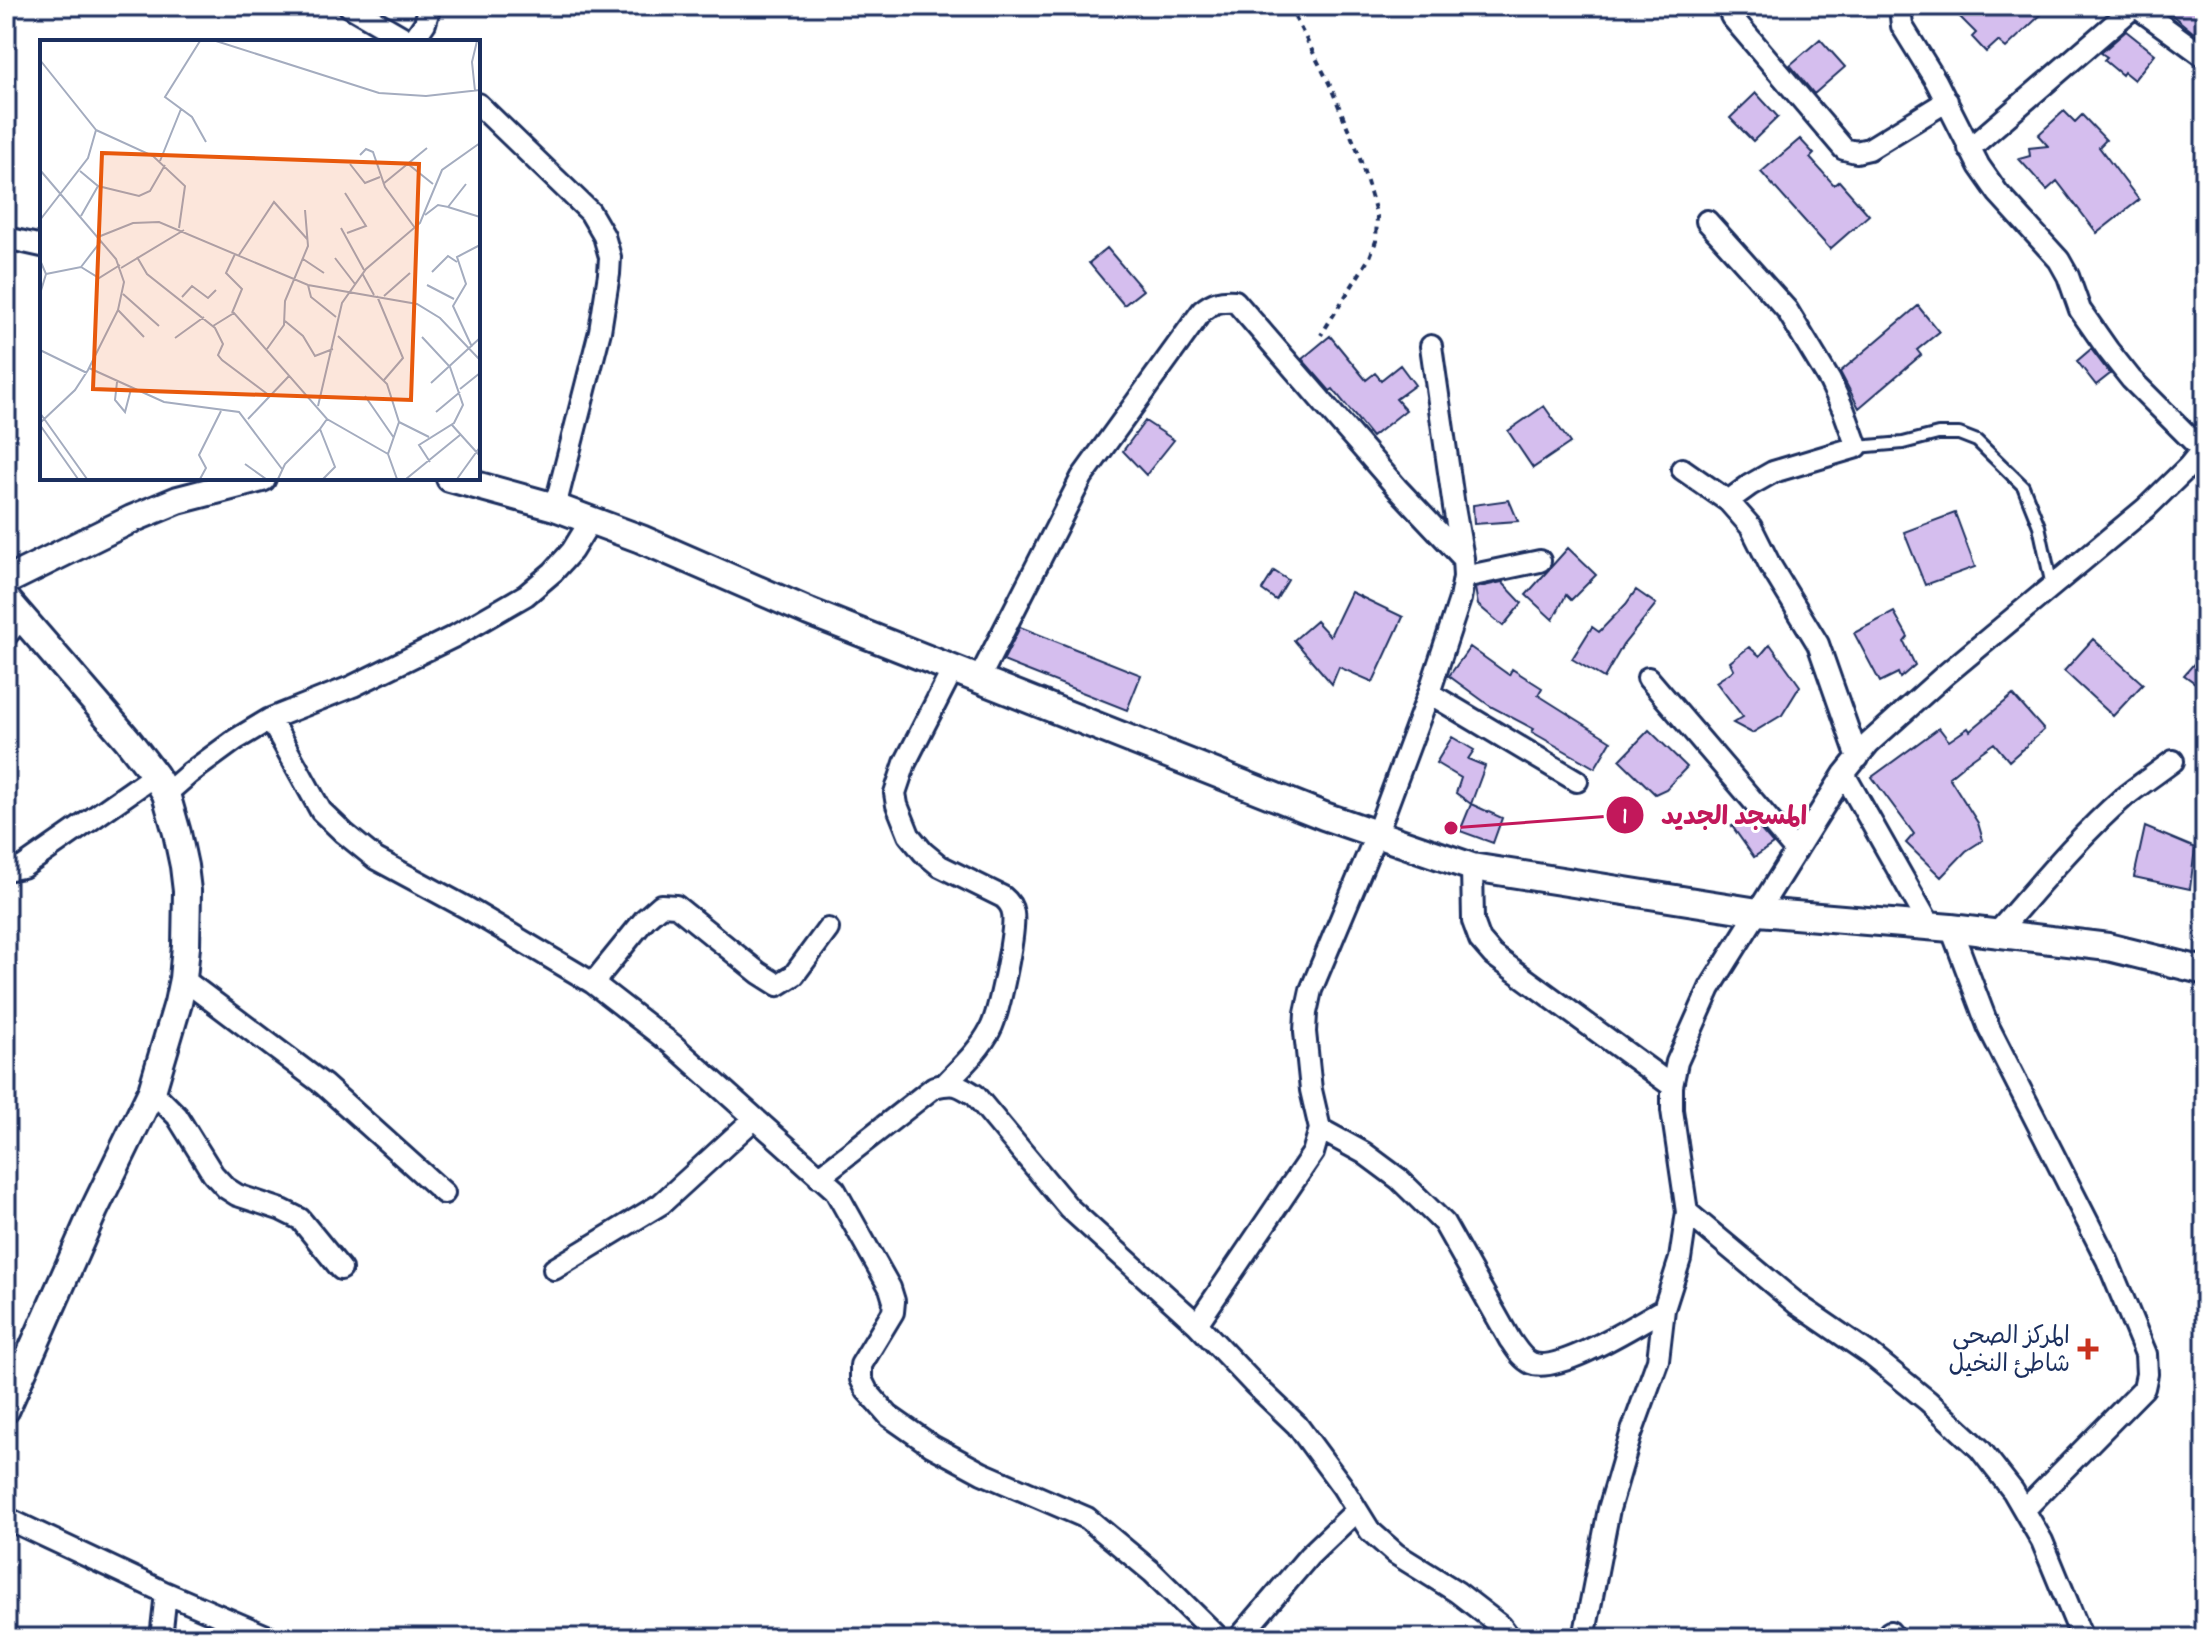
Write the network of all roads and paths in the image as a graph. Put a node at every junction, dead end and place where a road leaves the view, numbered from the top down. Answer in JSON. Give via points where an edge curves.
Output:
{"nodes":[{"id":1,"x":349,"y":6,"type":"edge"},
{"id":2,"x":430,"y":6,"type":"edge"},
{"id":3,"x":1289,"y":6,"type":"edge"},
{"id":4,"x":1900,"y":6,"type":"edge"},
{"id":5,"x":2135,"y":6,"type":"edge"},
{"id":6,"x":1731,"y":16,"type":"dead end"},
{"id":7,"x":408,"y":40,"type":"edge"},
{"id":8,"x":413,"y":40,"type":"edge"},
{"id":9,"x":2205,"y":57,"type":"edge"},
{"id":10,"x":1947,"y":101,"type":"junction"},
{"id":11,"x":480,"y":106,"type":"edge"},
{"id":12,"x":1969,"y":149,"type":"junction"},
{"id":13,"x":1707,"y":221,"type":"dead end"},
{"id":14,"x":6,"y":238,"type":"edge"},
{"id":15,"x":40,"y":246,"type":"edge"},
{"id":16,"x":1321,"y":335,"type":"dead end"},
{"id":17,"x":1431,"y":346,"type":"dead end"},
{"id":18,"x":1857,"y":447,"type":"junction"},
{"id":19,"x":2204,"y":448,"type":"edge"},
{"id":20,"x":1682,"y":469,"type":"dead end"},
{"id":21,"x":254,"y":480,"type":"edge"},
{"id":22,"x":457,"y":480,"type":"edge"},
{"id":23,"x":1728,"y":501,"type":"junction"},
{"id":24,"x":555,"y":507,"type":"junction"},
{"id":25,"x":591,"y":520,"type":"junction"},
{"id":26,"x":1540,"y":561,"type":"dead end"},
{"id":27,"x":1464,"y":568,"type":"junction"},
{"id":28,"x":6,"y":581,"type":"edge"},
{"id":29,"x":2052,"y":586,"type":"junction"},
{"id":30,"x":11,"y":617,"type":"edge"},
{"id":31,"x":953,"y":669,"type":"junction"},
{"id":32,"x":1648,"y":678,"type":"dead end"},
{"id":33,"x":979,"y":679,"type":"junction"},
{"id":34,"x":1429,"y":693,"type":"junction"},
{"id":35,"x":270,"y":719,"type":"junction"},
{"id":36,"x":1858,"y":758,"type":"junction"},
{"id":37,"x":2173,"y":761,"type":"dead end"},
{"id":38,"x":1844,"y":774,"type":"junction"},
{"id":39,"x":1577,"y":781,"type":"dead end"},
{"id":40,"x":160,"y":785,"type":"junction"},
{"id":41,"x":1376,"y":835,"type":"junction"},
{"id":42,"x":1796,"y":851,"type":"junction"},
{"id":43,"x":1472,"y":867,"type":"junction"},
{"id":44,"x":6,"y":870,"type":"edge"},
{"id":45,"x":1758,"y":912,"type":"junction"},
{"id":46,"x":1941,"y":927,"type":"junction"},
{"id":47,"x":828,"y":929,"type":"dead end"},
{"id":48,"x":1996,"y":934,"type":"junction"},
{"id":49,"x":2205,"y":971,"type":"edge"},
{"id":50,"x":183,"y":979,"type":"junction"},
{"id":51,"x":593,"y":983,"type":"junction"},
{"id":52,"x":945,"y":1084,"type":"junction"},
{"id":53,"x":1672,"y":1086,"type":"junction"},
{"id":54,"x":152,"y":1091,"type":"junction"},
{"id":55,"x":754,"y":1119,"type":"junction"},
{"id":56,"x":1320,"y":1129,"type":"junction"},
{"id":57,"x":819,"y":1177,"type":"junction"},
{"id":58,"x":444,"y":1193,"type":"dead end"},
{"id":59,"x":1687,"y":1212,"type":"junction"},
{"id":60,"x":341,"y":1269,"type":"dead end"},
{"id":61,"x":554,"y":1269,"type":"dead end"},
{"id":62,"x":1664,"y":1309,"type":"junction"},
{"id":63,"x":1197,"y":1324,"type":"junction"},
{"id":64,"x":6,"y":1409,"type":"edge"},
{"id":65,"x":2024,"y":1510,"type":"junction"},
{"id":66,"x":1356,"y":1511,"type":"junction"},
{"id":67,"x":6,"y":1518,"type":"edge"},
{"id":68,"x":166,"y":1593,"type":"junction"},
{"id":69,"x":265,"y":1637,"type":"edge"},
{"id":70,"x":161,"y":1638,"type":"edge"},
{"id":71,"x":1219,"y":1638,"type":"edge"},
{"id":72,"x":1239,"y":1638,"type":"edge"},
{"id":73,"x":1510,"y":1638,"type":"edge"},
{"id":74,"x":1584,"y":1638,"type":"edge"},
{"id":75,"x":2082,"y":1638,"type":"edge"}],
"edges":[{"from":1,"to":7,"type":"street"},
{"from":2,"to":8,"type":"street"},
{"from":3,"to":16,"type":"path","via":[[1358,152],[1377,216],[1370,257]]},
{"from":4,"to":10,"type":"street","via":[[1902,26]]},
{"from":5,"to":9,"type":"street"},
{"from":5,"to":12,"type":"street"},
{"from":6,"to":10,"type":"street","via":[[1844,149],[1869,149]]},
{"from":10,"to":12,"type":"street"},
{"from":11,"to":24,"type":"street","via":[[590,212],[610,257],[600,331]]},
{"from":12,"to":19,"type":"street","via":[[1998,193],[2059,260],[2080,310],[2108,350]]},
{"from":13,"to":18,"type":"street","via":[[1787,310],[1830,381]]},
{"from":14,"to":15,"type":"street"},
{"from":17,"to":27,"type":"street"},
{"from":18,"to":23,"type":"street","via":[[1773,472]]},
{"from":18,"to":29,"type":"lane","via":[[1938,434],[1977,441],[2023,486],[2039,526]]},
{"from":19,"to":29,"type":"street","via":[[2146,508]]},
{"from":20,"to":23,"type":"street"},
{"from":21,"to":28,"type":"street","via":[[178,500]]},
{"from":22,"to":24,"type":"street"},
{"from":23,"to":36,"type":"street","via":[[1751,527],[1818,644]]},
{"from":24,"to":25,"type":"street"},
{"from":25,"to":31,"type":"street"},
{"from":25,"to":35,"type":"street","via":[[553,572],[515,602],[353,686]]},
{"from":26,"to":27,"type":"street"},
{"from":27,"to":33,"type":"street","via":[[1235,301],[1223,300],[1202,311],[1082,477]]},
{"from":27,"to":34,"type":"street","via":[[1460,599]]},
{"from":29,"to":36,"type":"street","via":[[1945,675]]},
{"from":30,"to":40,"type":"street","via":[[127,739]]},
{"from":31,"to":33,"type":"street"},
{"from":31,"to":52,"type":"street","via":[[905,763],[895,793],[897,805],[909,835],[923,852],[1003,897],[1013,914],[991,1028]]},
{"from":32,"to":42,"type":"street"},
{"from":33,"to":41,"type":"street"},
{"from":34,"to":39,"type":"street"},
{"from":34,"to":41,"type":"street"},
{"from":35,"to":40,"type":"street","via":[[190,773]]},
{"from":35,"to":51,"type":"street","via":[[321,811],[376,859]]},
{"from":36,"to":38,"type":"street"},
{"from":37,"to":48,"type":"street","via":[[2093,826]]},
{"from":38,"to":42,"type":"street"},
{"from":38,"to":46,"type":"street"},
{"from":40,"to":44,"type":"street","via":[[23,867]]},
{"from":40,"to":50,"type":"street","via":[[187,891]]},
{"from":41,"to":43,"type":"street"},
{"from":41,"to":56,"type":"street","via":[[1306,1013],[1311,1090]]},
{"from":42,"to":45,"type":"street"},
{"from":43,"to":45,"type":"street"},
{"from":43,"to":53,"type":"street","via":[[1473,921],[1493,955]]},
{"from":45,"to":46,"type":"street"},
{"from":45,"to":53,"type":"street","via":[[1710,988],[1677,1062]]},
{"from":46,"to":48,"type":"street"},
{"from":46,"to":65,"type":"street","via":[[2107,1260],[2146,1354],[2144,1388]]},
{"from":47,"to":51,"type":"street","via":[[794,975],[778,985],[676,906],[661,905]]},
{"from":48,"to":49,"type":"street","via":[[2108,947]]},
{"from":50,"to":54,"type":"street"},
{"from":50,"to":58,"type":"street","via":[[324,1085]]},
{"from":51,"to":55,"type":"street","via":[[673,1045]]},
{"from":52,"to":57,"type":"street","via":[[934,1087]]},
{"from":52,"to":63,"type":"street","via":[[960,1085],[975,1095],[1069,1208]]},
{"from":53,"to":59,"type":"street"},
{"from":54,"to":60,"type":"street","via":[[177,1116],[226,1188],[300,1219]]},
{"from":54,"to":64,"type":"street"},
{"from":55,"to":57,"type":"street"},
{"from":55,"to":61,"type":"street","via":[[661,1204]]},
{"from":56,"to":62,"type":"street","via":[[1399,1179],[1444,1223],[1510,1340],[1534,1364],[1550,1365],[1580,1355]]},
{"from":56,"to":63,"type":"street","via":[[1313,1153]]},
{"from":57,"to":71,"type":"street","via":[[835,1190],[894,1301],[893,1312],[861,1365],[867,1391],[889,1416],[932,1446],[1087,1518]]},
{"from":59,"to":62,"type":"street","via":[[1680,1259]]},
{"from":59,"to":65,"type":"street","via":[[1797,1304],[1928,1401],[1980,1449]]},
{"from":62,"to":74,"type":"street","via":[[1658,1360],[1609,1509]]},
{"from":63,"to":66,"type":"street","via":[[1297,1425]]},
{"from":65,"to":75,"type":"street"},
{"from":66,"to":72,"type":"street","via":[[1309,1556]]},
{"from":66,"to":73,"type":"street","via":[[1396,1554],[1457,1592]]},
{"from":67,"to":68,"type":"street"},
{"from":68,"to":69,"type":"street"},
{"from":68,"to":70,"type":"street"}]}
